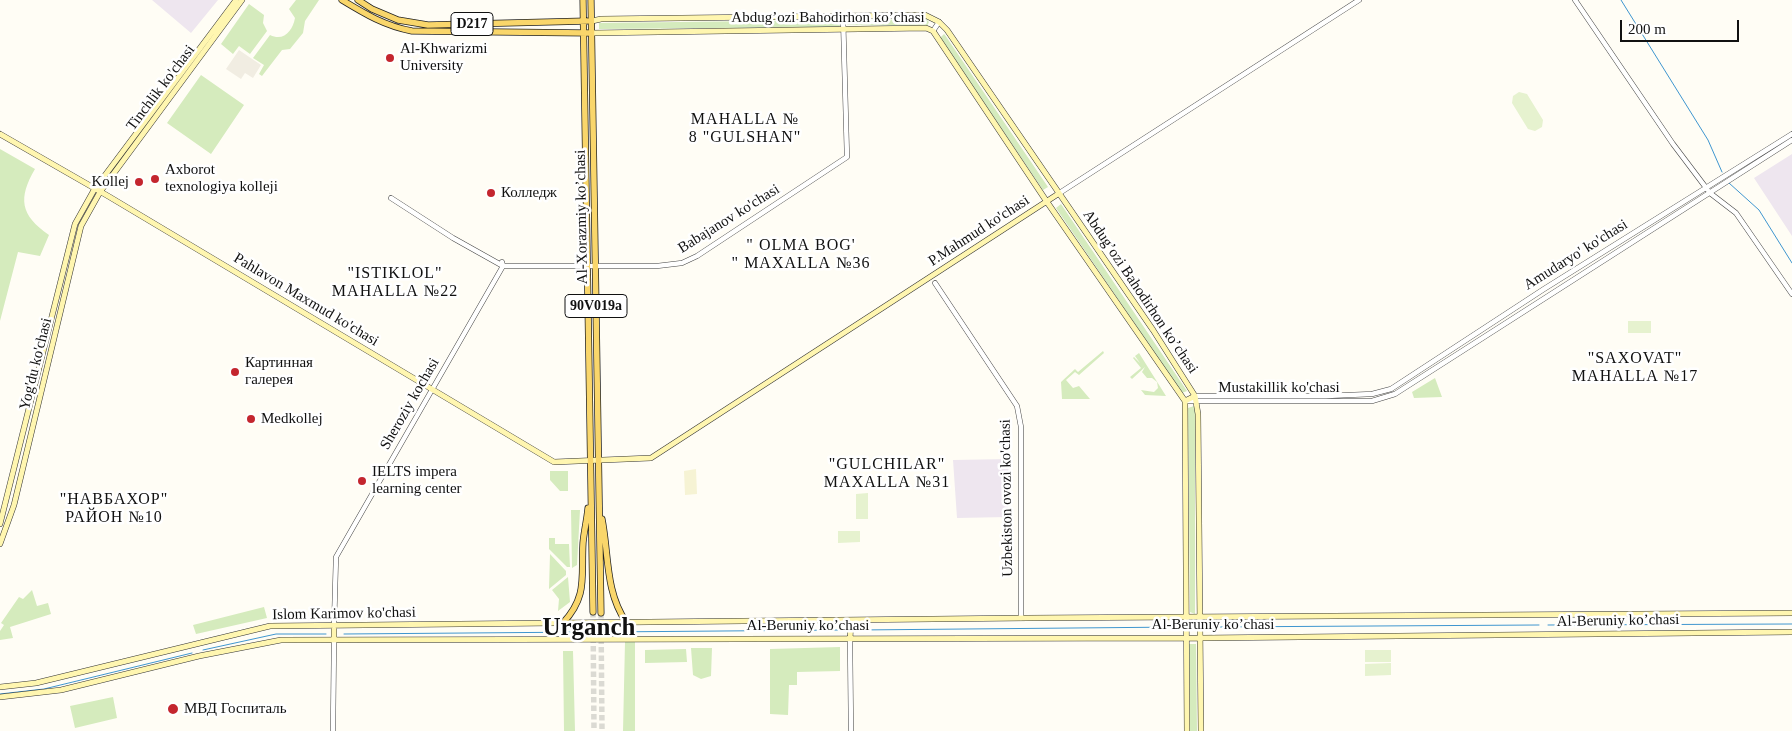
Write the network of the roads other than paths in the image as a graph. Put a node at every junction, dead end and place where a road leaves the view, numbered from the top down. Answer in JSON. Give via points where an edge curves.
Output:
{"nodes":[{"id":1,"x":236,"y":0,"type":"edge"},
{"id":2,"x":242,"y":0,"type":"edge"},
{"id":3,"x":342,"y":0,"type":"edge"},
{"id":4,"x":358,"y":0,"type":"edge"},
{"id":5,"x":583,"y":0,"type":"edge"},
{"id":6,"x":591,"y":0,"type":"edge"},
{"id":7,"x":1359,"y":0,"type":"edge"},
{"id":8,"x":1575,"y":0,"type":"edge"},
{"id":9,"x":844,"y":16,"type":"junction"},
{"id":10,"x":592,"y":21,"type":"junction"},
{"id":11,"x":584,"y":22,"type":"junction"},
{"id":12,"x":940,"y":22,"type":"junction"},
{"id":13,"x":452,"y":25,"type":"junction"},
{"id":14,"x":844,"y":29,"type":"junction"},
{"id":15,"x":933,"y":30,"type":"junction"},
{"id":16,"x":452,"y":32,"type":"junction"},
{"id":17,"x":584,"y":33,"type":"junction"},
{"id":18,"x":592,"y":33,"type":"junction"},
{"id":19,"x":0,"y":134,"type":"edge"},
{"id":20,"x":1792,"y":134,"type":"edge"},
{"id":21,"x":1792,"y":140,"type":"edge"},
{"id":22,"x":97,"y":189,"type":"junction"},
{"id":23,"x":1708,"y":191,"type":"junction"},
{"id":24,"x":1058,"y":194,"type":"junction"},
{"id":25,"x":391,"y":198,"type":"dead end"},
{"id":26,"x":1047,"y":202,"type":"junction"},
{"id":27,"x":503,"y":264,"type":"junction"},
{"id":28,"x":588,"y":266,"type":"junction"},
{"id":29,"x":596,"y":266,"type":"junction"},
{"id":30,"x":935,"y":283,"type":"dead end"},
{"id":31,"x":1792,"y":294,"type":"edge"},
{"id":32,"x":432,"y":390,"type":"junction"},
{"id":33,"x":1372,"y":394,"type":"joint"},
{"id":34,"x":1196,"y":398,"type":"junction"},
{"id":35,"x":1185,"y":401,"type":"junction"},
{"id":36,"x":1372,"y":401,"type":"joint"},
{"id":37,"x":591,"y":461,"type":"junction"},
{"id":38,"x":602,"y":461,"type":"junction"},
{"id":39,"x":591,"y":491,"type":"junction"},
{"id":40,"x":599,"y":504,"type":"junction"},
{"id":41,"x":0,"y":524,"type":"edge"},
{"id":42,"x":0,"y":544,"type":"edge"},
{"id":43,"x":593,"y":612,"type":"tunnel mouth"},
{"id":44,"x":600,"y":613,"type":"tunnel mouth"},
{"id":45,"x":1792,"y":613,"type":"edge"},
{"id":46,"x":1021,"y":618,"type":"junction"},
{"id":47,"x":1186,"y":618,"type":"junction"},
{"id":48,"x":1201,"y":618,"type":"junction"},
{"id":49,"x":851,"y":621,"type":"junction"},
{"id":50,"x":626,"y":622,"type":"junction"},
{"id":51,"x":635,"y":622,"type":"joint"},
{"id":52,"x":563,"y":623,"type":"junction"},
{"id":53,"x":334,"y":626,"type":"junction"},
{"id":54,"x":1792,"y":632,"type":"edge"},
{"id":55,"x":850,"y":638,"type":"junction"},
{"id":56,"x":1186,"y":638,"type":"junction"},
{"id":57,"x":1201,"y":638,"type":"junction"},
{"id":58,"x":635,"y":639,"type":"joint"},
{"id":59,"x":334,"y":640,"type":"junction"},
{"id":60,"x":0,"y":687,"type":"edge"},
{"id":61,"x":0,"y":697,"type":"edge"},
{"id":62,"x":333,"y":731,"type":"edge"},
{"id":63,"x":851,"y":731,"type":"edge"},
{"id":64,"x":1187,"y":731,"type":"edge"},
{"id":65,"x":1201,"y":731,"type":"edge"}],
"edges":[{"from":1,"to":22,"type":"main road","name":"Tinchlik ko'chasi"},
{"from":2,"to":22,"type":"main road","name":"Tinchlik ko'chasi"},
{"from":3,"to":16,"type":"main road","name":"Abdug’ozi Bahodirhon ko’chasi","number":"D217","via":[[394,28]]},
{"from":4,"to":13,"type":"main road","name":"Abdug’ozi Bahodirhon ko’chasi","number":"D217","via":[[398,20]]},
{"from":5,"to":11,"type":"main road","name":"Al-Xorazmiy ko’chasi","number":"90V019a"},
{"from":6,"to":10,"type":"main road","name":"Al-Xorazmiy ko’chasi","number":"90V019a"},
{"from":7,"to":24,"type":"street","name":"P.Mahmud ko'chasi"},
{"from":8,"to":23,"type":"street"},
{"from":9,"to":10,"type":"main road","name":"Abdug’ozi Bahodirhon ko’chasi"},
{"from":9,"to":12,"type":"main road","name":"Abdug’ozi Bahodirhon ko’chasi","via":[[925,15]]},
{"from":9,"to":14,"type":"street"},
{"from":10,"to":11,"type":"main road","name":"Abdug’ozi Bahodirhon ko’chasi","number":"D217"},
{"from":10,"to":18,"type":"main road","name":"Al-Xorazmiy ko’chasi","number":"90V019a"},
{"from":11,"to":13,"type":"main road","name":"Abdug’ozi Bahodirhon ko’chasi","number":"D217"},
{"from":11,"to":17,"type":"main road","name":"Al-Xorazmiy ko’chasi","number":"90V019a"},
{"from":12,"to":15,"type":"street"},
{"from":12,"to":24,"type":"main road","name":"Abdug’ozi Bahodirhon ko’chasi"},
{"from":13,"to":16,"type":"main road"},
{"from":14,"to":15,"type":"main road","name":"Abdug’ozi Bahodirhon ko’chasi"},
{"from":14,"to":18,"type":"main road","name":"Abdug’ozi Bahodirhon ko’chasi"},
{"from":14,"to":29,"type":"street","name":"Babajanov ko'chasi","via":[[847,157],[682,263],[673,266]]},
{"from":15,"to":26,"type":"main road","name":"Abdug’ozi Bahodirhon ko’chasi"},
{"from":16,"to":17,"type":"main road","name":"Abdug’ozi Bahodirhon ko’chasi","number":"D217"},
{"from":17,"to":18,"type":"main road","name":"Abdug’ozi Bahodirhon ko’chasi","number":"D217"},
{"from":17,"to":28,"type":"main road","name":"Al-Xorazmiy ko’chasi","number":"90V019a"},
{"from":18,"to":29,"type":"main road","name":"Al-Xorazmiy ko’chasi","number":"90V019a"},
{"from":19,"to":22,"type":"main road","name":"Pahlavon Maxmud ko'chasi"},
{"from":20,"to":23,"type":"street","name":"Amudaryo' ko'chasi"},
{"from":21,"to":23,"type":"street","name":"Amudaryo' ko'chasi"},
{"from":22,"to":32,"type":"main road","name":"Pahlavon Maxmud ko'chasi"},
{"from":22,"to":41,"type":"main road","name":"Yog'du ko'chasi","via":[[83,207],[71,238]]},
{"from":22,"to":42,"type":"main road","name":"Yog'du ko'chasi","via":[[77,240],[14,505]]},
{"from":23,"to":31,"type":"street","via":[[1736,213]]},
{"from":23,"to":33,"type":"street","name":"Amudaryo' ko'chasi","via":[[1544,289],[1391,389]]},
{"from":23,"to":36,"type":"street","name":"Amudaryo' ko'chasi","via":[[1395,394]]},
{"from":24,"to":26,"type":"main road","name":"P.Mahmud ko'chasi"},
{"from":24,"to":34,"type":"main road","name":"Abdug’ozi Bahodirhon ko’chasi"},
{"from":25,"to":27,"type":"street","name":"Babajanov ko'chasi","via":[[453,238]]},
{"from":26,"to":35,"type":"main road","name":"Abdug’ozi Bahodirhon ko’chasi"},
{"from":26,"to":38,"type":"main road","name":"P.Mahmud ko'chasi","via":[[659,453],[646,458]]},
{"from":27,"to":28,"type":"street","name":"Babajanov ko'chasi"},
{"from":27,"to":32,"type":"street","name":"Sheroziy kochasi"},
{"from":28,"to":29,"type":"street","name":"Babajanov ko'chasi"},
{"from":28,"to":37,"type":"main road","name":"Al-Xorazmiy ko’chasi","number":"90V019a"},
{"from":29,"to":38,"type":"main road","name":"Al-Xorazmiy ko’chasi","number":"90V019a"},
{"from":30,"to":46,"type":"street","name":"Uzbekiston ovozi ko'chasi","via":[[1017,406],[1021,427]]},
{"from":32,"to":37,"type":"main road","name":"Pahlavon Maxmud ko'chasi","via":[[545,459],[554,462]]},
{"from":32,"to":53,"type":"street","name":"Sheroziy kochasi","via":[[336,557]]},
{"from":33,"to":34,"type":"street","name":"Mustakillik ko'chasi"},
{"from":34,"to":35,"type":"main road","name":"Abdug’ozi Bahodirhon ko’chasi"},
{"from":34,"to":36,"type":"street","name":"Mustakillik ko'chasi"},
{"from":34,"to":48,"type":"main road"},
{"from":35,"to":47,"type":"main road"},
{"from":37,"to":38,"type":"main road","name":"Pahlavon Maxmud ko'chasi"},
{"from":37,"to":39,"type":"main road","name":"Al-Xorazmiy ko’chasi","number":"90V019a"},
{"from":38,"to":40,"type":"main road","name":"Al-Xorazmiy ko’chasi","number":"90V019a"},
{"from":39,"to":43,"type":"main road","name":"Al-Xorazmiy ko’chasi","number":"90V019a"},
{"from":39,"to":52,"type":"main road","via":[[583,542],[582,589],[574,612]]},
{"from":40,"to":44,"type":"main road","name":"Al-Xorazmiy ko’chasi","number":"90V019a"},
{"from":40,"to":50,"type":"main road","via":[[611,589]]},
{"from":45,"to":48,"type":"main road","name":"Al-Beruniy ko’chasi"},
{"from":46,"to":47,"type":"main road","name":"Al-Beruniy ko’chasi"},
{"from":46,"to":49,"type":"main road","name":"Al-Beruniy ko’chasi"},
{"from":47,"to":48,"type":"main road","name":"Al-Beruniy ko’chasi"},
{"from":47,"to":56,"type":"main road"},
{"from":48,"to":57,"type":"main road"},
{"from":49,"to":51,"type":"main road","name":"Al-Beruniy ko’chasi"},
{"from":49,"to":55,"type":"main road"},
{"from":50,"to":51,"type":"main road","name":"Islom Karimov ko'chasi"},
{"from":50,"to":52,"type":"main road","name":"Islom Karimov ko'chasi"},
{"from":52,"to":53,"type":"main road","name":"Islom Karimov ko'chasi"},
{"from":53,"to":59,"type":"main road"},
{"from":53,"to":60,"type":"main road","name":"Islom Karimov ko'chasi","via":[[267,627],[42,682]]},
{"from":54,"to":57,"type":"main road","name":"Al-Beruniy ko’chasi"},
{"from":55,"to":56,"type":"main road","name":"Al-Beruniy ko’chasi"},
{"from":55,"to":58,"type":"main road","name":"Al-Beruniy ko’chasi"},
{"from":55,"to":63,"type":"street"},
{"from":56,"to":57,"type":"main road","name":"Al-Beruniy ko’chasi"},
{"from":56,"to":64,"type":"main road"},
{"from":57,"to":65,"type":"main road"},
{"from":58,"to":59,"type":"main road","name":"Islom Karimov ko'chasi"},
{"from":59,"to":61,"type":"main road","name":"Islom Karimov ko'chasi","via":[[274,640],[61,690]]},
{"from":59,"to":62,"type":"street"}]}
